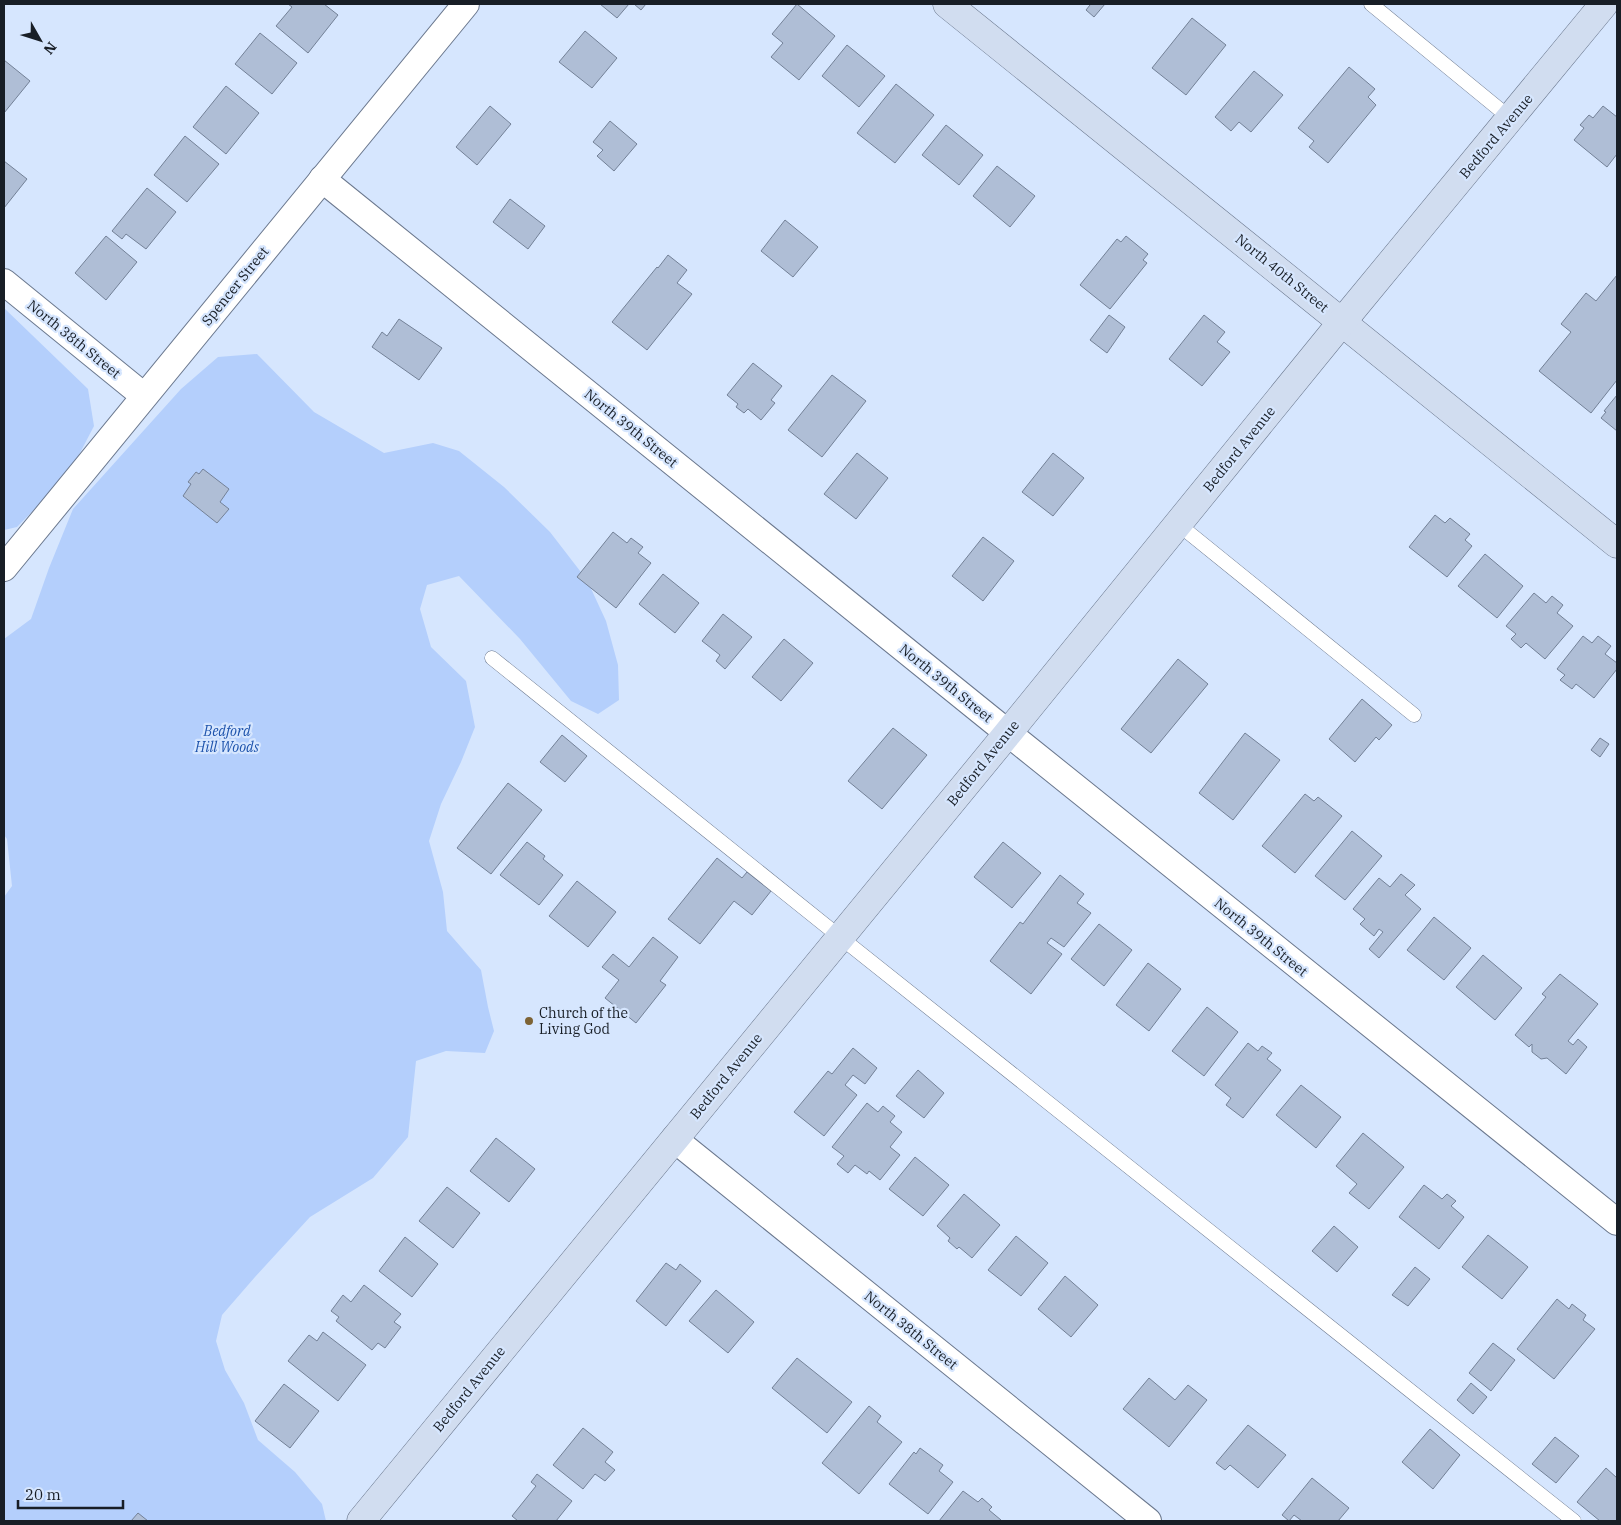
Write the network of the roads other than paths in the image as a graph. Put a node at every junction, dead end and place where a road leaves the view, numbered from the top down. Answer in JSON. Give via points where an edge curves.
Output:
{"nodes":[{"id":1,"x":466,"y":4,"type":"edge"},
{"id":2,"x":946,"y":4,"type":"edge"},
{"id":3,"x":1371,"y":4,"type":"edge"},
{"id":4,"x":1604,"y":4,"type":"edge"},
{"id":5,"x":1510,"y":118,"type":"junction"},
{"id":6,"x":322,"y":179,"type":"junction"},
{"id":7,"x":4,"y":282,"type":"edge"},
{"id":8,"x":1342,"y":322,"type":"junction"},
{"id":9,"x":144,"y":396,"type":"junction"},
{"id":10,"x":1178,"y":524,"type":"junction"},
{"id":11,"x":1617,"y":544,"type":"edge"},
{"id":12,"x":4,"y":568,"type":"edge"},
{"id":13,"x":492,"y":658,"type":"dead end"},
{"id":14,"x":1414,"y":715,"type":"dead end"},
{"id":15,"x":1008,"y":733,"type":"junction"},
{"id":16,"x":840,"y":937,"type":"junction"},
{"id":17,"x":674,"y":1139,"type":"junction"},
{"id":18,"x":1617,"y":1222,"type":"edge"},
{"id":19,"x":361,"y":1521,"type":"edge"},
{"id":20,"x":1148,"y":1521,"type":"edge"},
{"id":21,"x":1574,"y":1521,"type":"edge"}],
"edges":[{"from":1,"to":6,"type":"street","name":"Spencer Street"},
{"from":2,"to":8,"type":"street","name":"North 40th Street"},
{"from":3,"to":5,"type":"lane"},
{"from":4,"to":5,"type":"street","name":"Bedford Avenue"},
{"from":5,"to":8,"type":"street","name":"Bedford Avenue"},
{"from":6,"to":9,"type":"street","name":"Spencer Street"},
{"from":6,"to":15,"type":"street","name":"North 39th Street"},
{"from":7,"to":9,"type":"street","name":"North 38th Street"},
{"from":8,"to":10,"type":"street","name":"Bedford Avenue"},
{"from":8,"to":11,"type":"street","name":"North 40th Street"},
{"from":9,"to":12,"type":"street","name":"Spencer Street"},
{"from":10,"to":14,"type":"lane"},
{"from":10,"to":15,"type":"street","name":"Bedford Avenue"},
{"from":13,"to":16,"type":"lane"},
{"from":15,"to":16,"type":"street","name":"Bedford Avenue"},
{"from":15,"to":18,"type":"street","name":"North 39th Street"},
{"from":16,"to":17,"type":"street","name":"Bedford Avenue"},
{"from":16,"to":21,"type":"lane"},
{"from":17,"to":19,"type":"street","name":"Bedford Avenue"},
{"from":17,"to":20,"type":"street","name":"North 38th Street"}]}
